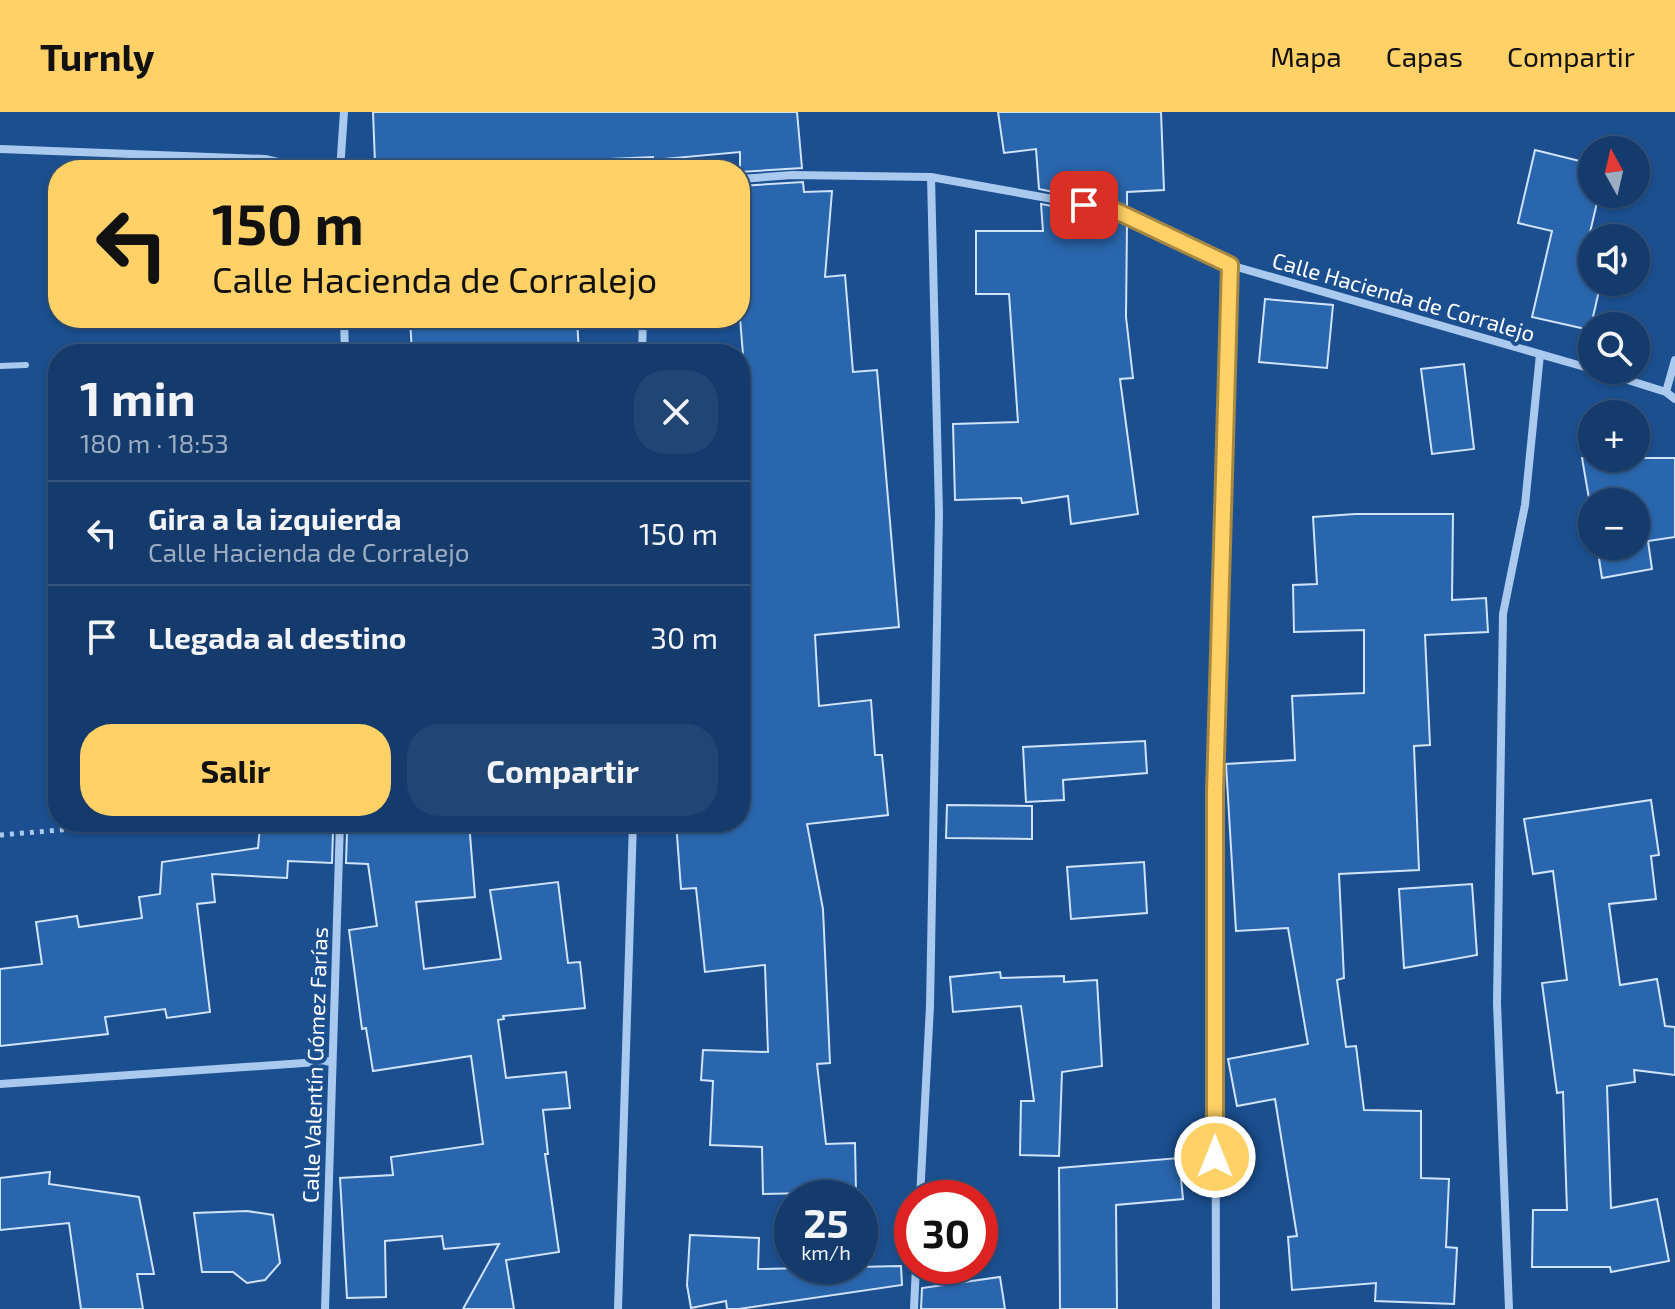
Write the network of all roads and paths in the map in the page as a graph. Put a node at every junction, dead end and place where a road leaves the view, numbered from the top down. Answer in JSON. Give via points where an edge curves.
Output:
{"nodes":[{"id":1,"x":344,"y":112,"type":"edge"},
{"id":2,"x":0,"y":149,"type":"edge"},
{"id":3,"x":269,"y":160,"type":"edge"},
{"id":4,"x":341,"y":160,"type":"edge"},
{"id":5,"x":931,"y":177,"type":"junction"},
{"id":6,"x":750,"y":178,"type":"edge"},
{"id":7,"x":1230,"y":265,"type":"junction"},
{"id":8,"x":1540,"y":354,"type":"junction"},
{"id":9,"x":1675,"y":360,"type":"edge"},
{"id":10,"x":26,"y":365,"type":"dead end"},
{"id":11,"x":1578,"y":365,"type":"edge"},
{"id":12,"x":0,"y":366,"type":"edge"},
{"id":13,"x":1641,"y":384,"type":"edge"},
{"id":14,"x":1666,"y":392,"type":"junction"},
{"id":15,"x":1675,"y":399,"type":"edge"},
{"id":16,"x":48,"y":831,"type":"edge"},
{"id":17,"x":340,"y":832,"type":"edge"},
{"id":18,"x":633,"y":832,"type":"edge"},
{"id":19,"x":0,"y":835,"type":"edge"},
{"id":20,"x":332,"y":1061,"type":"junction"},
{"id":21,"x":0,"y":1084,"type":"edge"},
{"id":22,"x":921,"y":1180,"type":"edge"},
{"id":23,"x":915,"y":1284,"type":"edge"},
{"id":24,"x":325,"y":1309,"type":"edge"},
{"id":25,"x":618,"y":1309,"type":"edge"},
{"id":26,"x":914,"y":1309,"type":"edge"},
{"id":27,"x":1216,"y":1309,"type":"edge"},
{"id":28,"x":1509,"y":1309,"type":"edge"}],
"edges":[{"from":1,"to":4,"type":"street"},
{"from":2,"to":3,"type":"street"},
{"from":5,"to":6,"type":"street","name":"Calle Hacienda de Corralejo"},
{"from":5,"to":7,"type":"street","name":"Calle Hacienda de Corralejo","via":[[1114,210]]},
{"from":5,"to":22,"type":"street","via":[[939,513],[930,1006]]},
{"from":7,"to":8,"type":"street","name":"Calle Hacienda de Corralejo"},
{"from":7,"to":27,"type":"street","via":[[1215,792]]},
{"from":8,"to":11,"type":"street","name":"Calle Hacienda de Corralejo"},
{"from":8,"to":28,"type":"street","via":[[1525,505],[1503,614],[1497,1003]]},
{"from":9,"to":14,"type":"street"},
{"from":10,"to":12,"type":"lane"},
{"from":13,"to":14,"type":"street","name":"Calle Hacienda de Corralejo"},
{"from":14,"to":15,"type":"street","name":"Calle Hacienda de Corralejo"},
{"from":16,"to":19,"type":"path"},
{"from":17,"to":20,"type":"street","name":"Calle Valentín Gómez Farías"},
{"from":18,"to":25,"type":"street"},
{"from":20,"to":21,"type":"street"},
{"from":20,"to":24,"type":"street","name":"Calle Valentín Gómez Farías"},
{"from":23,"to":26,"type":"street"}]}
